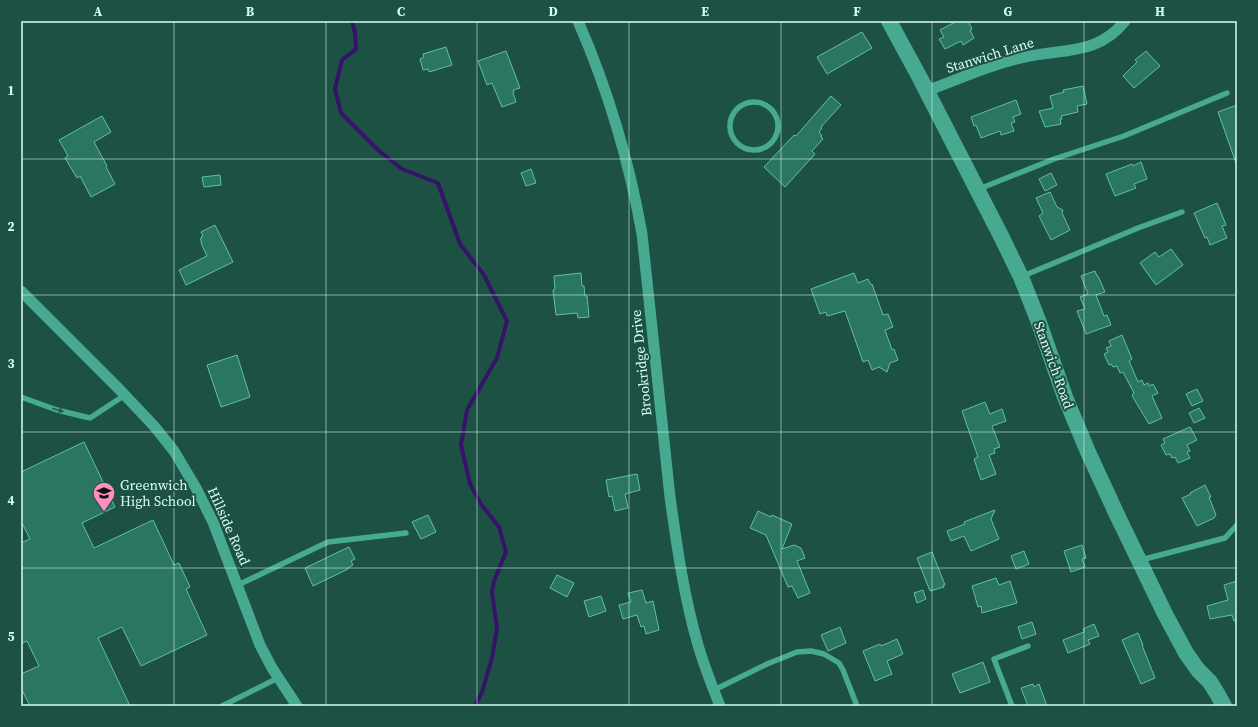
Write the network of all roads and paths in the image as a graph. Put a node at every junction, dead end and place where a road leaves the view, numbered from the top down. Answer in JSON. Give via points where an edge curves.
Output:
{"nodes":[{"id":1,"x":578,"y":21,"type":"edge"},
{"id":2,"x":889,"y":21,"type":"edge"},
{"id":3,"x":1125,"y":21,"type":"edge"},
{"id":4,"x":926,"y":90,"type":"junction"},
{"id":5,"x":1227,"y":93,"type":"dead end"},
{"id":6,"x":732,"y":136,"type":"joint"},
{"id":7,"x":976,"y":190,"type":"junction"},
{"id":8,"x":1182,"y":212,"type":"dead end"},
{"id":9,"x":1021,"y":277,"type":"junction"},
{"id":10,"x":21,"y":291,"type":"edge"},
{"id":11,"x":125,"y":395,"type":"junction"},
{"id":12,"x":21,"y":397,"type":"edge"},
{"id":13,"x":1237,"y":525,"type":"edge"},
{"id":14,"x":406,"y":533,"type":"dead end"},
{"id":15,"x":1139,"y":560,"type":"junction"},
{"id":16,"x":238,"y":585,"type":"junction"},
{"id":17,"x":1028,"y":646,"type":"dead end"},
{"id":18,"x":278,"y":678,"type":"junction"},
{"id":19,"x":714,"y":690,"type":"junction"},
{"id":20,"x":222,"y":706,"type":"edge"},
{"id":21,"x":297,"y":706,"type":"edge"},
{"id":22,"x":720,"y":706,"type":"edge"},
{"id":23,"x":857,"y":706,"type":"edge"},
{"id":24,"x":1012,"y":706,"type":"edge"},
{"id":25,"x":1224,"y":706,"type":"edge"}],
"edges":[{"from":1,"to":19,"type":"street","name":"Brookridge Drive","via":[[613,113],[637,208],[676,537],[698,647]]},
{"from":2,"to":4,"type":"street","name":"Stanwich Road"},
{"from":3,"to":4,"type":"street","name":"Stanwich Lane","via":[[1117,31],[1092,46],[1025,57]]},
{"from":4,"to":7,"type":"street","name":"Stanwich Road"},
{"from":5,"to":7,"type":"lane","via":[[1124,136],[1054,159]]},
{"from":6,"to":6,"type":"lane","via":[[735,142],[748,150],[763,148],[774,139],[777,132],[776,117],[766,106],[759,103],[745,104],[738,108],[730,121]]},
{"from":7,"to":9,"type":"street","name":"Stanwich Road"},
{"from":8,"to":9,"type":"lane"},
{"from":9,"to":15,"type":"street","name":"Stanwich Road","via":[[1065,397]]},
{"from":10,"to":11,"type":"street","name":"Hillside Road"},
{"from":12,"to":11,"type":"lane","one_way":true,"via":[[90,418]]},
{"from":11,"to":16,"type":"street","name":"Hillside Road","via":[[174,451],[213,522]]},
{"from":13,"to":15,"type":"lane","via":[[1225,538]]},
{"from":14,"to":16,"type":"lane","via":[[328,542]]},
{"from":15,"to":25,"type":"street","name":"Stanwich Road","via":[[1179,641],[1198,670],[1210,682]]},
{"from":16,"to":18,"type":"street","name":"Hillside Road","via":[[260,645]]},
{"from":17,"to":24,"type":"lane","via":[[994,659]]},
{"from":18,"to":20,"type":"lane"},
{"from":18,"to":21,"type":"street","name":"Hillside Road"},
{"from":19,"to":22,"type":"street","name":"Brookridge Drive"},
{"from":19,"to":23,"type":"lane","via":[[797,652],[812,651],[824,654],[839,663]]}]}
